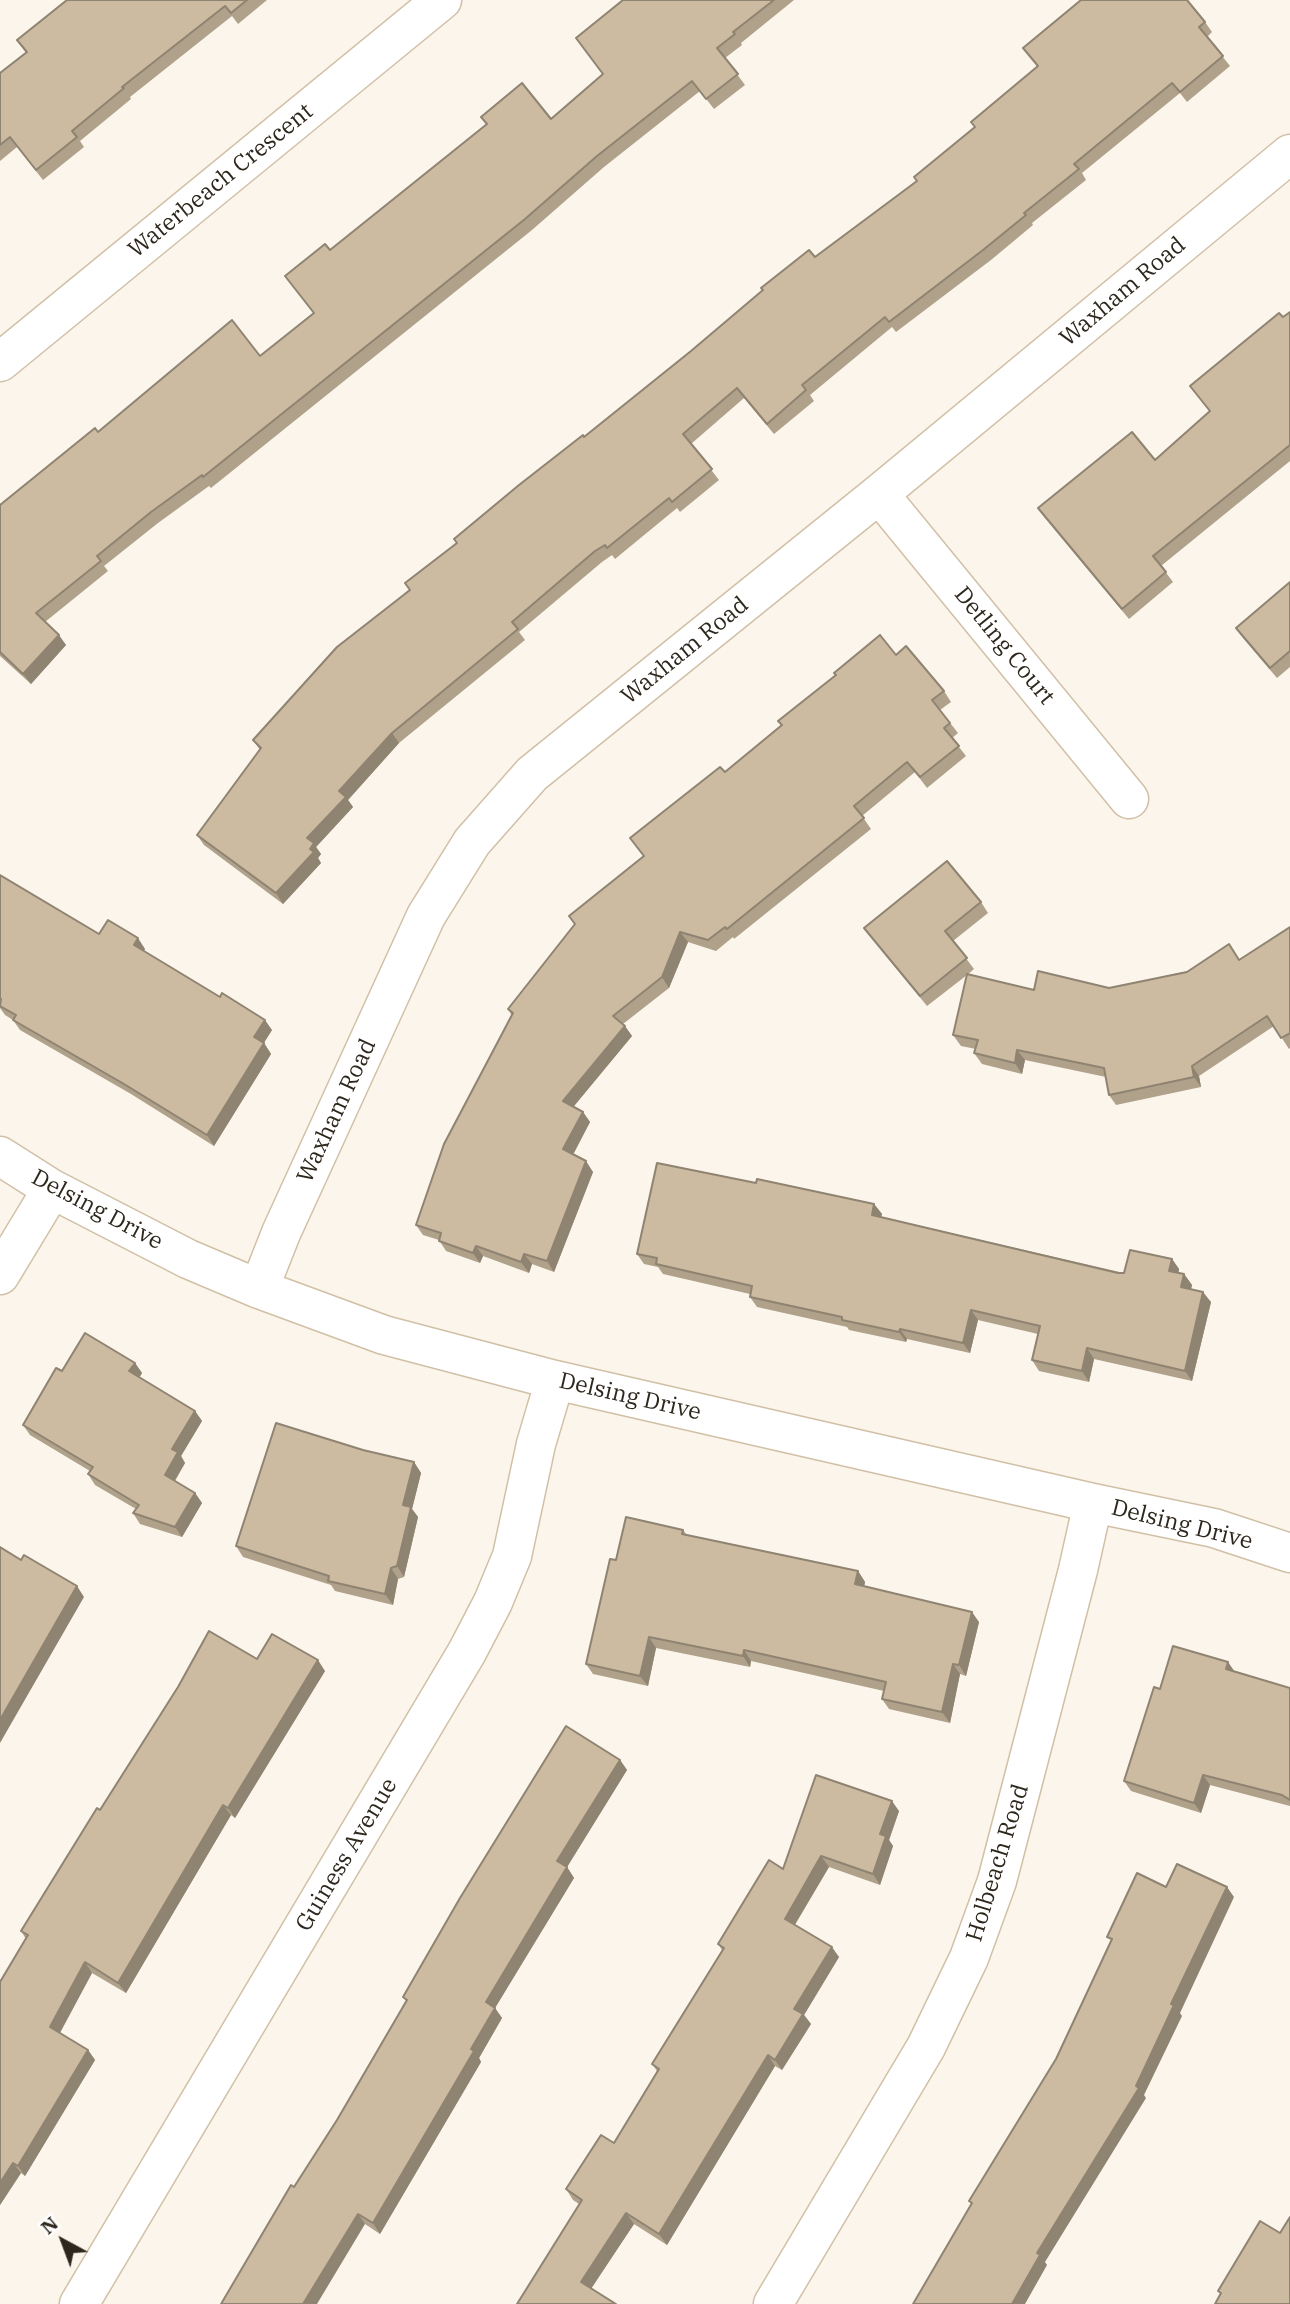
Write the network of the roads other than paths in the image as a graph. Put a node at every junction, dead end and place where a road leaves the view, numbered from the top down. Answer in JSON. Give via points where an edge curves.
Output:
{"nodes":[{"id":1,"x":442,"y":0,"type":"edge"},
{"id":2,"x":1290,"y":154,"type":"edge"},
{"id":3,"x":0,"y":362,"type":"edge"},
{"id":4,"x":879,"y":494,"type":"junction"},
{"id":5,"x":1129,"y":799,"type":"dead end"},
{"id":6,"x":0,"y":1156,"type":"edge"},
{"id":7,"x":52,"y":1189,"type":"junction"},
{"id":8,"x":0,"y":1275,"type":"edge"},
{"id":9,"x":259,"y":1289,"type":"junction"},
{"id":10,"x":555,"y":1380,"type":"junction"},
{"id":11,"x":1093,"y":1503,"type":"junction"},
{"id":12,"x":1290,"y":1553,"type":"edge"},
{"id":13,"x":79,"y":2304,"type":"edge"},
{"id":14,"x":773,"y":2304,"type":"edge"}],
"edges":[{"from":1,"to":3,"type":"street","name":"Waterbeach Crescent"},
{"from":2,"to":4,"type":"street","name":"Waxham Road"},
{"from":4,"to":5,"type":"street","name":"Detling Court"},
{"from":4,"to":9,"type":"street","name":"Waxham Road","via":[[532,774],[472,842],[426,916]]},
{"from":6,"to":7,"type":"street","name":"Delsing Drive"},
{"from":7,"to":8,"type":"street"},
{"from":7,"to":9,"type":"street","name":"Delsing Drive","via":[[188,1259]]},
{"from":9,"to":10,"type":"street","name":"Delsing Drive","via":[[384,1335]]},
{"from":10,"to":11,"type":"street","name":"Delsing Drive"},
{"from":10,"to":13,"type":"street","name":"Guiness Avenue","via":[[512,1556],[493,1602]]},
{"from":11,"to":12,"type":"street","name":"Delsing Drive","via":[[1214,1528]]},
{"from":11,"to":14,"type":"street","name":"Holbeach Road","via":[[997,1881],[970,1958],[926,2046]]}]}
